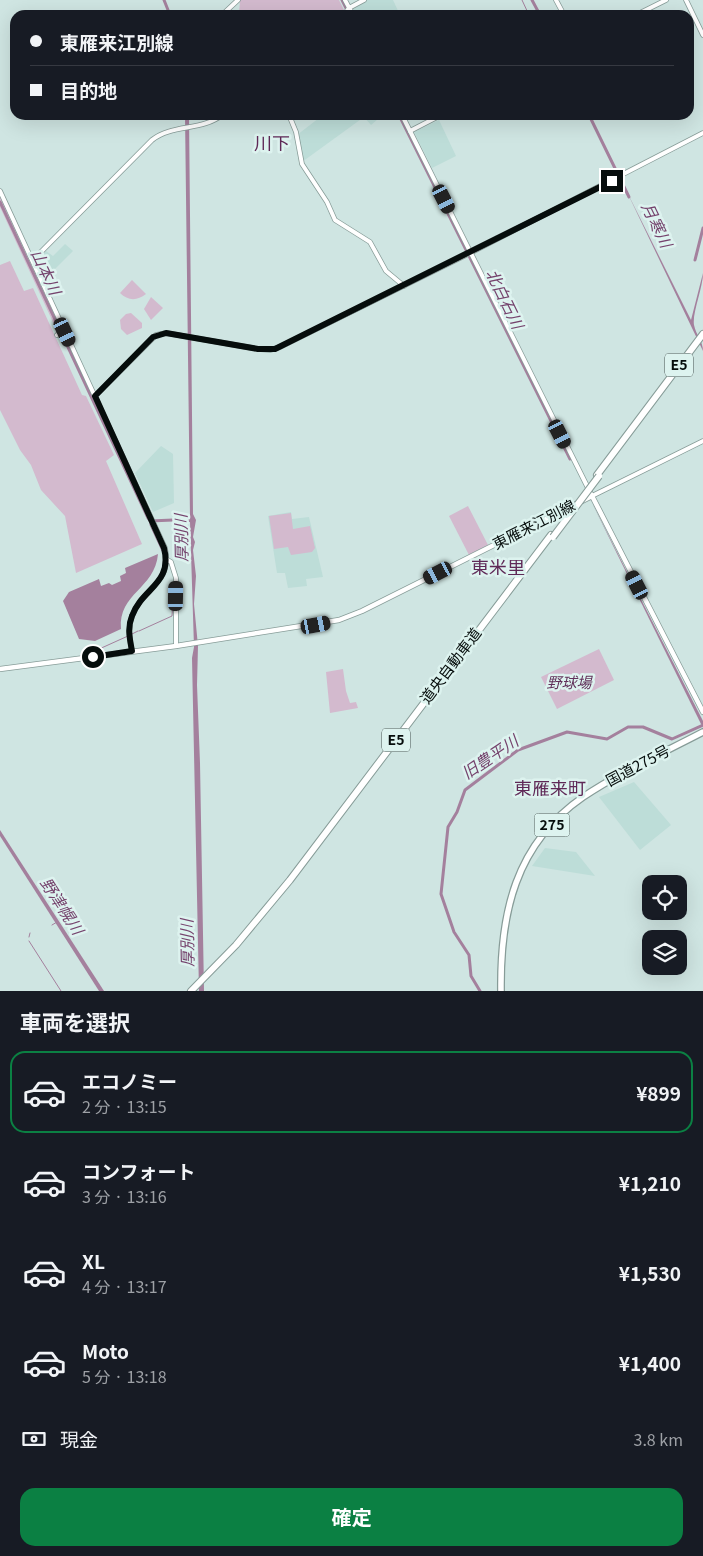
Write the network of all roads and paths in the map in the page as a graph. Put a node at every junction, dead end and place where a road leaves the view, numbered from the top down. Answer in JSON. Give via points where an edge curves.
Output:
{"nodes":[{"id":1,"x":238,"y":0,"type":"edge"},
{"id":2,"x":345,"y":0,"type":"edge"},
{"id":3,"x":364,"y":0,"type":"edge"},
{"id":4,"x":666,"y":0,"type":"edge"},
{"id":5,"x":349,"y":8,"type":"joint"},
{"id":6,"x":227,"y":10,"type":"edge"},
{"id":7,"x":646,"y":10,"type":"edge"},
{"id":8,"x":694,"y":16,"type":"edge"},
{"id":9,"x":703,"y":35,"type":"edge"},
{"id":10,"x":215,"y":120,"type":"edge"},
{"id":11,"x":292,"y":120,"type":"edge"},
{"id":12,"x":404,"y":120,"type":"edge"},
{"id":13,"x":431,"y":120,"type":"edge"},
{"id":14,"x":410,"y":131,"type":"junction"},
{"id":15,"x":703,"y":133,"type":"edge"},
{"id":16,"x":0,"y":191,"type":"edge"},
{"id":17,"x":469,"y":254,"type":"junction"},
{"id":18,"x":33,"y":260,"type":"junction"},
{"id":19,"x":404,"y":286,"type":"junction"},
{"id":20,"x":703,"y":334,"type":"edge"},
{"id":21,"x":703,"y":338,"type":"edge"},
{"id":22,"x":95,"y":396,"type":"junction"},
{"id":23,"x":656,"y":398,"type":"junction"},
{"id":24,"x":703,"y":440,"type":"edge"},
{"id":25,"x":592,"y":496,"type":"junction"},
{"id":26,"x":166,"y":559,"type":"junction"},
{"id":27,"x":176,"y":646,"type":"junction"},
{"id":28,"x":132,"y":651,"type":"junction"},
{"id":29,"x":0,"y":670,"type":"edge"},
{"id":30,"x":703,"y":712,"type":"edge"},
{"id":31,"x":703,"y":733,"type":"edge"},
{"id":32,"x":309,"y":858,"type":"junction"},
{"id":33,"x":191,"y":991,"type":"edge"},
{"id":34,"x":196,"y":991,"type":"edge"},
{"id":35,"x":503,"y":991,"type":"edge"}],
"edges":[{"from":1,"to":6,"type":"street"},
{"from":2,"to":5,"type":"street"},
{"from":3,"to":5,"type":"street"},
{"from":4,"to":7,"type":"street"},
{"from":8,"to":9,"type":"street"},
{"from":10,"to":18,"type":"street","via":[[157,136]]},
{"from":11,"to":19,"type":"street","via":[[302,164],[335,220],[370,242],[386,271]]},
{"from":12,"to":14,"type":"street"},
{"from":13,"to":14,"type":"street"},
{"from":14,"to":17,"type":"street"},
{"from":15,"to":17,"type":"street"},
{"from":16,"to":18,"type":"street"},
{"from":17,"to":19,"type":"street"},
{"from":17,"to":25,"type":"street"},
{"from":18,"to":22,"type":"street","via":[[60,333]]},
{"from":19,"to":22,"type":"street","via":[[275,349],[166,333],[156,335]]},
{"from":20,"to":23,"type":"highway","name":"道央自動車道","number":"E5"},
{"from":21,"to":23,"type":"highway","name":"道央自動車道","number":"E5"},
{"from":22,"to":26,"type":"street","via":[[164,548]]},
{"from":23,"to":32,"type":"highway","name":"道央自動車道","number":"E5","bridge":true},
{"from":24,"to":25,"type":"street"},
{"from":25,"to":27,"type":"main road","name":"東雁来江別線","via":[[349,617]]},
{"from":25,"to":30,"type":"main road","name":"東雁来江別線"},
{"from":26,"to":27,"type":"street","via":[[171,562],[176,578]]},
{"from":26,"to":28,"type":"street","via":[[161,579],[132,615],[129,628]]},
{"from":27,"to":28,"type":"main road","name":"東雁来江別線"},
{"from":28,"to":29,"type":"main road","name":"東雁来江別線"},
{"from":31,"to":35,"type":"highway","name":"国道275号","number":"275","via":[[599,790],[572,810],[542,841],[516,887],[507,922]]},
{"from":32,"to":33,"type":"highway","name":"道央自動車道","number":"E5","via":[[256,922]]},
{"from":32,"to":34,"type":"highway","name":"道央自動車道","number":"E5","via":[[258,924]]}]}
